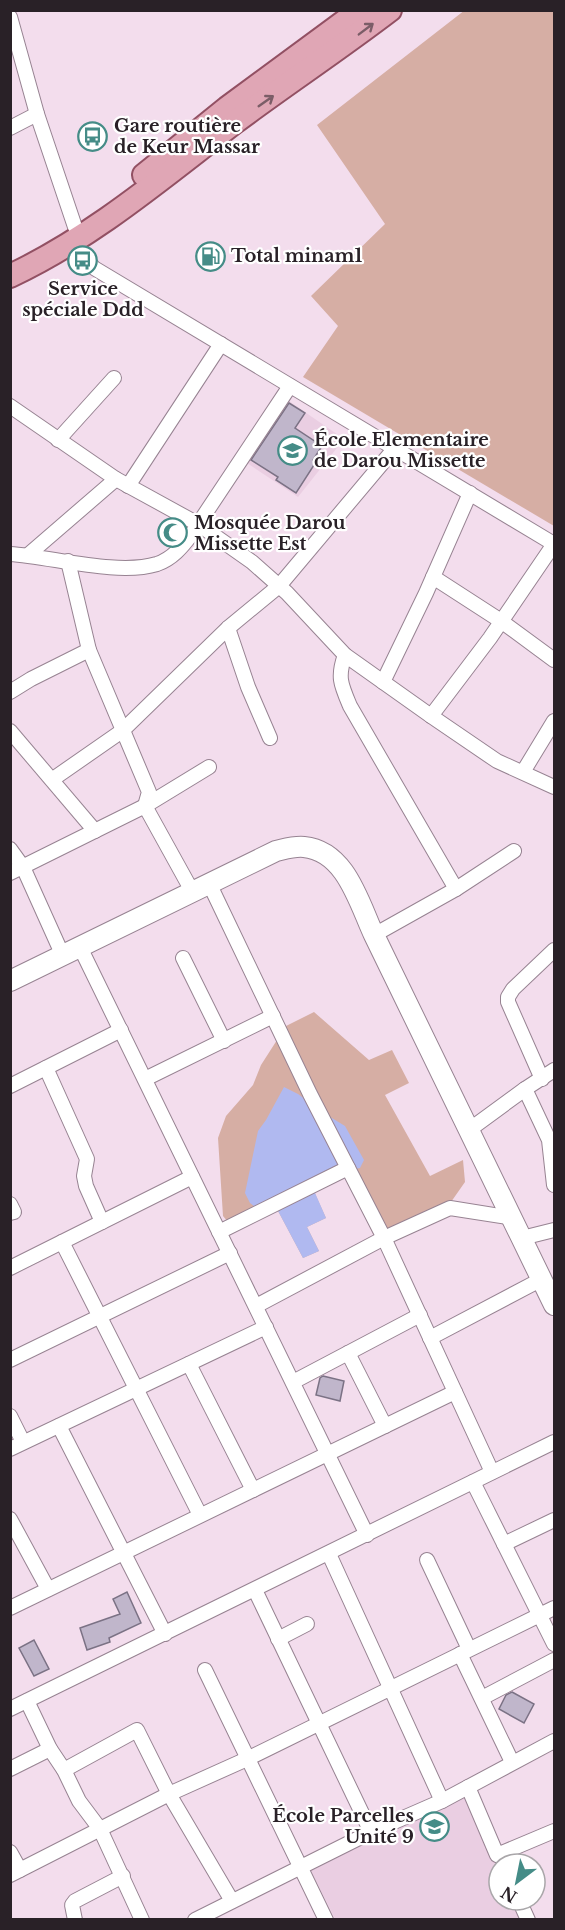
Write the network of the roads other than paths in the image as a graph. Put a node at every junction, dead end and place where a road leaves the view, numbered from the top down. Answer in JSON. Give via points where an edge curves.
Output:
{"nodes":[{"id":1,"x":360,"y":10,"type":"edge"},
{"id":2,"x":390,"y":10,"type":"edge"},
{"id":3,"x":10,"y":17,"type":"edge"},
{"id":4,"x":38,"y":114,"type":"junction"},
{"id":5,"x":10,"y":128,"type":"edge"},
{"id":6,"x":74,"y":235,"type":"junction"},
{"id":7,"x":10,"y":264,"type":"edge"},
{"id":8,"x":10,"y":276,"type":"edge"},
{"id":9,"x":221,"y":344,"type":"junction"},
{"id":10,"x":114,"y":378,"type":"dead end"},
{"id":11,"x":290,"y":386,"type":"junction"},
{"id":12,"x":10,"y":406,"type":"edge"},
{"id":13,"x":58,"y":440,"type":"junction"},
{"id":14,"x":395,"y":448,"type":"junction"},
{"id":15,"x":122,"y":483,"type":"junction"},
{"id":16,"x":470,"y":493,"type":"junction"},
{"id":17,"x":198,"y":524,"type":"junction"},
{"id":18,"x":10,"y":554,"type":"edge"},
{"id":19,"x":28,"y":555,"type":"junction"},
{"id":20,"x":68,"y":561,"type":"junction"},
{"id":21,"x":433,"y":577,"type":"junction"},
{"id":22,"x":279,"y":586,"type":"junction"},
{"id":23,"x":501,"y":621,"type":"junction"},
{"id":24,"x":228,"y":627,"type":"junction"},
{"id":25,"x":89,"y":650,"type":"junction"},
{"id":26,"x":345,"y":654,"type":"junction"},
{"id":27,"x":555,"y":660,"type":"edge"},
{"id":28,"x":383,"y":681,"type":"junction"},
{"id":29,"x":10,"y":692,"type":"edge"},
{"id":30,"x":431,"y":716,"type":"junction"},
{"id":31,"x":555,"y":721,"type":"edge"},
{"id":32,"x":122,"y":730,"type":"junction"},
{"id":33,"x":10,"y":731,"type":"edge"},
{"id":34,"x":270,"y":738,"type":"dead end"},
{"id":35,"x":16,"y":747,"type":"edge"},
{"id":36,"x":209,"y":767,"type":"dead end"},
{"id":37,"x":523,"y":772,"type":"junction"},
{"id":38,"x":53,"y":779,"type":"junction"},
{"id":39,"x":555,"y":787,"type":"edge"},
{"id":40,"x":144,"y":806,"type":"junction"},
{"id":41,"x":96,"y":831,"type":"junction"},
{"id":42,"x":10,"y":849,"type":"edge"},
{"id":43,"x":514,"y":851,"type":"dead end"},
{"id":44,"x":17,"y":870,"type":"edge"},
{"id":45,"x":201,"y":887,"type":"junction"},
{"id":46,"x":456,"y":889,"type":"junction"},
{"id":47,"x":374,"y":935,"type":"junction"},
{"id":48,"x":555,"y":950,"type":"edge"},
{"id":49,"x":72,"y":951,"type":"junction"},
{"id":50,"x":183,"y":958,"type":"dead end"},
{"id":51,"x":10,"y":981,"type":"edge"},
{"id":52,"x":273,"y":1016,"type":"junction"},
{"id":53,"x":121,"y":1030,"type":"junction"},
{"id":54,"x":224,"y":1041,"type":"junction"},
{"id":55,"x":46,"y":1068,"type":"junction"},
{"id":56,"x":555,"y":1070,"type":"edge"},
{"id":57,"x":542,"y":1078,"type":"junction"},
{"id":58,"x":145,"y":1079,"type":"junction"},
{"id":59,"x":10,"y":1086,"type":"edge"},
{"id":60,"x":525,"y":1089,"type":"junction"},
{"id":61,"x":469,"y":1130,"type":"junction"},
{"id":62,"x":348,"y":1168,"type":"junction"},
{"id":63,"x":192,"y":1177,"type":"junction"},
{"id":64,"x":555,"y":1185,"type":"edge"},
{"id":65,"x":10,"y":1204,"type":"edge"},
{"id":66,"x":10,"y":1214,"type":"edge"},
{"id":67,"x":513,"y":1218,"type":"junction"},
{"id":68,"x":102,"y":1222,"type":"junction"},
{"id":69,"x":555,"y":1230,"type":"edge"},
{"id":70,"x":219,"y":1232,"type":"junction"},
{"id":71,"x":384,"y":1238,"type":"junction"},
{"id":72,"x":522,"y":1238,"type":"junction"},
{"id":73,"x":62,"y":1242,"type":"junction"},
{"id":74,"x":230,"y":1253,"type":"junction"},
{"id":75,"x":10,"y":1268,"type":"edge"},
{"id":76,"x":550,"y":1291,"type":"edge"},
{"id":77,"x":256,"y":1306,"type":"junction"},
{"id":78,"x":420,"y":1315,"type":"junction"},
{"id":79,"x":99,"y":1317,"type":"junction"},
{"id":80,"x":266,"y":1327,"type":"junction"},
{"id":81,"x":430,"y":1338,"type":"junction"},
{"id":82,"x":348,"y":1353,"type":"junction"},
{"id":83,"x":10,"y":1360,"type":"edge"},
{"id":84,"x":189,"y":1364,"type":"junction"},
{"id":85,"x":293,"y":1382,"type":"junction"},
{"id":86,"x":136,"y":1389,"type":"junction"},
{"id":87,"x":455,"y":1392,"type":"junction"},
{"id":88,"x":10,"y":1416,"type":"edge"},
{"id":89,"x":59,"y":1425,"type":"junction"},
{"id":90,"x":385,"y":1426,"type":"junction"},
{"id":91,"x":554,"y":1444,"type":"edge"},
{"id":92,"x":17,"y":1445,"type":"edge"},
{"id":93,"x":327,"y":1454,"type":"junction"},
{"id":94,"x":492,"y":1472,"type":"junction"},
{"id":95,"x":473,"y":1482,"type":"junction"},
{"id":96,"x":253,"y":1490,"type":"junction"},
{"id":97,"x":201,"y":1515,"type":"junction"},
{"id":98,"x":10,"y":1519,"type":"edge"},
{"id":99,"x":555,"y":1520,"type":"edge"},
{"id":100,"x":367,"y":1534,"type":"junction"},
{"id":101,"x":504,"y":1544,"type":"junction"},
{"id":102,"x":123,"y":1553,"type":"junction"},
{"id":103,"x":329,"y":1554,"type":"junction"},
{"id":104,"x":427,"y":1560,"type":"dead end"},
{"id":105,"x":48,"y":1589,"type":"junction"},
{"id":106,"x":255,"y":1590,"type":"junction"},
{"id":107,"x":10,"y":1608,"type":"edge"},
{"id":108,"x":555,"y":1608,"type":"edge"},
{"id":109,"x":540,"y":1615,"type":"junction"},
{"id":110,"x":307,"y":1623,"type":"dead end"},
{"id":111,"x":165,"y":1635,"type":"junction"},
{"id":112,"x":278,"y":1639,"type":"junction"},
{"id":113,"x":555,"y":1644,"type":"edge"},
{"id":114,"x":464,"y":1651,"type":"junction"},
{"id":115,"x":555,"y":1660,"type":"edge"},
{"id":116,"x":205,"y":1670,"type":"dead end"},
{"id":117,"x":392,"y":1688,"type":"junction"},
{"id":118,"x":482,"y":1698,"type":"junction"},
{"id":119,"x":27,"y":1701,"type":"junction"},
{"id":120,"x":10,"y":1709,"type":"edge"},
{"id":121,"x":319,"y":1724,"type":"junction"},
{"id":122,"x":555,"y":1741,"type":"edge"},
{"id":123,"x":50,"y":1749,"type":"junction"},
{"id":124,"x":247,"y":1759,"type":"junction"},
{"id":125,"x":512,"y":1762,"type":"junction"},
{"id":126,"x":10,"y":1769,"type":"edge"},
{"id":127,"x":64,"y":1770,"type":"junction"},
{"id":128,"x":468,"y":1787,"type":"junction"},
{"id":129,"x":169,"y":1794,"type":"junction"},
{"id":130,"x":442,"y":1801,"type":"junction"},
{"id":131,"x":100,"y":1829,"type":"junction"},
{"id":132,"x":555,"y":1831,"type":"edge"},
{"id":133,"x":371,"y":1832,"type":"junction"},
{"id":134,"x":10,"y":1852,"type":"edge"},
{"id":135,"x":496,"y":1852,"type":"edge"},
{"id":136,"x":514,"y":1852,"type":"edge"},
{"id":137,"x":300,"y":1867,"type":"junction"},
{"id":138,"x":15,"y":1872,"type":"edge"},
{"id":139,"x":123,"y":1876,"type":"junction"},
{"id":140,"x":232,"y":1901,"type":"junction"},
{"id":141,"x":210,"y":1917,"type":"edge"},
{"id":142,"x":75,"y":1920,"type":"edge"},
{"id":143,"x":142,"y":1920,"type":"edge"},
{"id":144,"x":195,"y":1920,"type":"edge"},
{"id":145,"x":326,"y":1920,"type":"edge"}],
"edges":[{"from":1,"to":6,"type":"main road","via":[[227,108]]},
{"from":6,"to":2,"type":"main road","one_way":true,"via":[[177,169]]},
{"from":3,"to":4,"type":"street"},
{"from":4,"to":5,"type":"street"},
{"from":4,"to":6,"type":"street"},
{"from":6,"to":7,"type":"main road"},
{"from":6,"to":8,"type":"main road"},
{"from":6,"to":9,"type":"street","via":[[94,268]]},
{"from":9,"to":11,"type":"street"},
{"from":9,"to":15,"type":"street"},
{"from":10,"to":13,"type":"street"},
{"from":11,"to":14,"type":"street"},
{"from":11,"to":17,"type":"street"},
{"from":12,"to":13,"type":"street"},
{"from":13,"to":15,"type":"street"},
{"from":14,"to":16,"type":"street"},
{"from":14,"to":22,"type":"street"},
{"from":15,"to":17,"type":"street"},
{"from":15,"to":19,"type":"street"},
{"from":16,"to":21,"type":"street"},
{"from":16,"to":23,"type":"street","via":[[555,544]]},
{"from":17,"to":20,"type":"street","via":[[180,549],[158,564],[121,569]]},
{"from":17,"to":22,"type":"street"},
{"from":18,"to":19,"type":"street"},
{"from":19,"to":20,"type":"street"},
{"from":20,"to":25,"type":"street"},
{"from":21,"to":23,"type":"street"},
{"from":21,"to":28,"type":"street"},
{"from":22,"to":24,"type":"street"},
{"from":22,"to":26,"type":"street"},
{"from":23,"to":27,"type":"street"},
{"from":23,"to":30,"type":"street"},
{"from":24,"to":32,"type":"street"},
{"from":24,"to":34,"type":"street"},
{"from":25,"to":29,"type":"street"},
{"from":25,"to":32,"type":"street"},
{"from":26,"to":28,"type":"street"},
{"from":26,"to":46,"type":"street","via":[[339,669],[340,682],[350,706]]},
{"from":28,"to":30,"type":"street"},
{"from":30,"to":37,"type":"street","via":[[497,761]]},
{"from":31,"to":37,"type":"street"},
{"from":32,"to":38,"type":"street"},
{"from":32,"to":40,"type":"street","via":[[149,792]]},
{"from":33,"to":35,"type":"street"},
{"from":35,"to":38,"type":"street"},
{"from":36,"to":40,"type":"street"},
{"from":37,"to":39,"type":"street"},
{"from":38,"to":41,"type":"street"},
{"from":40,"to":41,"type":"street"},
{"from":40,"to":45,"type":"street"},
{"from":41,"to":44,"type":"street"},
{"from":42,"to":44,"type":"street"},
{"from":43,"to":46,"type":"street"},
{"from":44,"to":49,"type":"street"},
{"from":45,"to":47,"type":"street","via":[[276,851],[311,848],[342,868]]},
{"from":45,"to":49,"type":"street"},
{"from":45,"to":52,"type":"street"},
{"from":46,"to":47,"type":"street"},
{"from":47,"to":61,"type":"street"},
{"from":48,"to":57,"type":"street","via":[[508,997]]},
{"from":49,"to":51,"type":"street"},
{"from":49,"to":53,"type":"street"},
{"from":50,"to":54,"type":"street"},
{"from":52,"to":54,"type":"street"},
{"from":52,"to":62,"type":"street"},
{"from":53,"to":55,"type":"street"},
{"from":53,"to":58,"type":"street"},
{"from":54,"to":58,"type":"street"},
{"from":55,"to":59,"type":"street"},
{"from":55,"to":68,"type":"street","via":[[87,1159],[86,1186]]},
{"from":56,"to":57,"type":"street"},
{"from":57,"to":60,"type":"street"},
{"from":58,"to":63,"type":"street"},
{"from":60,"to":61,"type":"street"},
{"from":60,"to":64,"type":"street","via":[[549,1140]]},
{"from":61,"to":67,"type":"street"},
{"from":62,"to":70,"type":"street"},
{"from":62,"to":71,"type":"street"},
{"from":63,"to":68,"type":"street"},
{"from":63,"to":70,"type":"street"},
{"from":65,"to":66,"type":"street","via":[[14,1212]]},
{"from":67,"to":71,"type":"street","via":[[450,1208]]},
{"from":67,"to":72,"type":"street"},
{"from":68,"to":73,"type":"street"},
{"from":69,"to":72,"type":"street"},
{"from":70,"to":74,"type":"street"},
{"from":71,"to":77,"type":"street"},
{"from":71,"to":78,"type":"street"},
{"from":72,"to":76,"type":"street"},
{"from":73,"to":75,"type":"street"},
{"from":73,"to":79,"type":"street"},
{"from":74,"to":77,"type":"street"},
{"from":74,"to":79,"type":"street"},
{"from":76,"to":81,"type":"street"},
{"from":77,"to":80,"type":"street"},
{"from":78,"to":81,"type":"street"},
{"from":78,"to":82,"type":"street"},
{"from":79,"to":83,"type":"street"},
{"from":79,"to":86,"type":"street"},
{"from":80,"to":84,"type":"street"},
{"from":80,"to":85,"type":"street"},
{"from":81,"to":87,"type":"street"},
{"from":82,"to":85,"type":"street"},
{"from":82,"to":90,"type":"street"},
{"from":84,"to":86,"type":"street"},
{"from":84,"to":96,"type":"street"},
{"from":85,"to":93,"type":"street"},
{"from":86,"to":89,"type":"street"},
{"from":86,"to":97,"type":"street"},
{"from":87,"to":90,"type":"street"},
{"from":87,"to":94,"type":"street"},
{"from":88,"to":92,"type":"street"},
{"from":89,"to":92,"type":"street"},
{"from":89,"to":102,"type":"street"},
{"from":90,"to":93,"type":"street"},
{"from":91,"to":94,"type":"street"},
{"from":93,"to":96,"type":"street"},
{"from":93,"to":100,"type":"street"},
{"from":94,"to":95,"type":"street"},
{"from":95,"to":100,"type":"street"},
{"from":95,"to":101,"type":"street"},
{"from":96,"to":97,"type":"street"},
{"from":97,"to":102,"type":"street"},
{"from":98,"to":105,"type":"street"},
{"from":99,"to":101,"type":"street"},
{"from":100,"to":103,"type":"street"},
{"from":101,"to":109,"type":"street"},
{"from":102,"to":105,"type":"street"},
{"from":102,"to":111,"type":"street"},
{"from":103,"to":106,"type":"street"},
{"from":103,"to":117,"type":"street"},
{"from":104,"to":114,"type":"street"},
{"from":105,"to":107,"type":"street"},
{"from":106,"to":111,"type":"street"},
{"from":106,"to":112,"type":"street"},
{"from":108,"to":109,"type":"street"},
{"from":109,"to":113,"type":"street"},
{"from":109,"to":114,"type":"street"},
{"from":110,"to":112,"type":"street"},
{"from":111,"to":119,"type":"street"},
{"from":112,"to":121,"type":"street"},
{"from":114,"to":117,"type":"street"},
{"from":114,"to":118,"type":"street"},
{"from":115,"to":118,"type":"street"},
{"from":116,"to":124,"type":"street"},
{"from":117,"to":121,"type":"street"},
{"from":117,"to":130,"type":"street"},
{"from":118,"to":125,"type":"street"},
{"from":119,"to":120,"type":"street"},
{"from":119,"to":123,"type":"street"},
{"from":121,"to":124,"type":"street"},
{"from":121,"to":133,"type":"street"},
{"from":122,"to":125,"type":"street"},
{"from":123,"to":126,"type":"street"},
{"from":123,"to":127,"type":"street"},
{"from":124,"to":129,"type":"street"},
{"from":124,"to":137,"type":"street"},
{"from":125,"to":128,"type":"street"},
{"from":127,"to":129,"type":"street","via":[[137,1730]]},
{"from":127,"to":131,"type":"street"},
{"from":128,"to":130,"type":"street"},
{"from":128,"to":135,"type":"street"},
{"from":129,"to":131,"type":"street"},
{"from":129,"to":140,"type":"street"},
{"from":130,"to":133,"type":"street"},
{"from":131,"to":138,"type":"street"},
{"from":131,"to":139,"type":"street"},
{"from":132,"to":136,"type":"street"},
{"from":133,"to":137,"type":"street"},
{"from":134,"to":138,"type":"street"},
{"from":137,"to":140,"type":"street"},
{"from":137,"to":145,"type":"street"},
{"from":139,"to":142,"type":"street","via":[[75,1901]]},
{"from":139,"to":143,"type":"street"},
{"from":140,"to":141,"type":"street"},
{"from":141,"to":144,"type":"street"}]}
